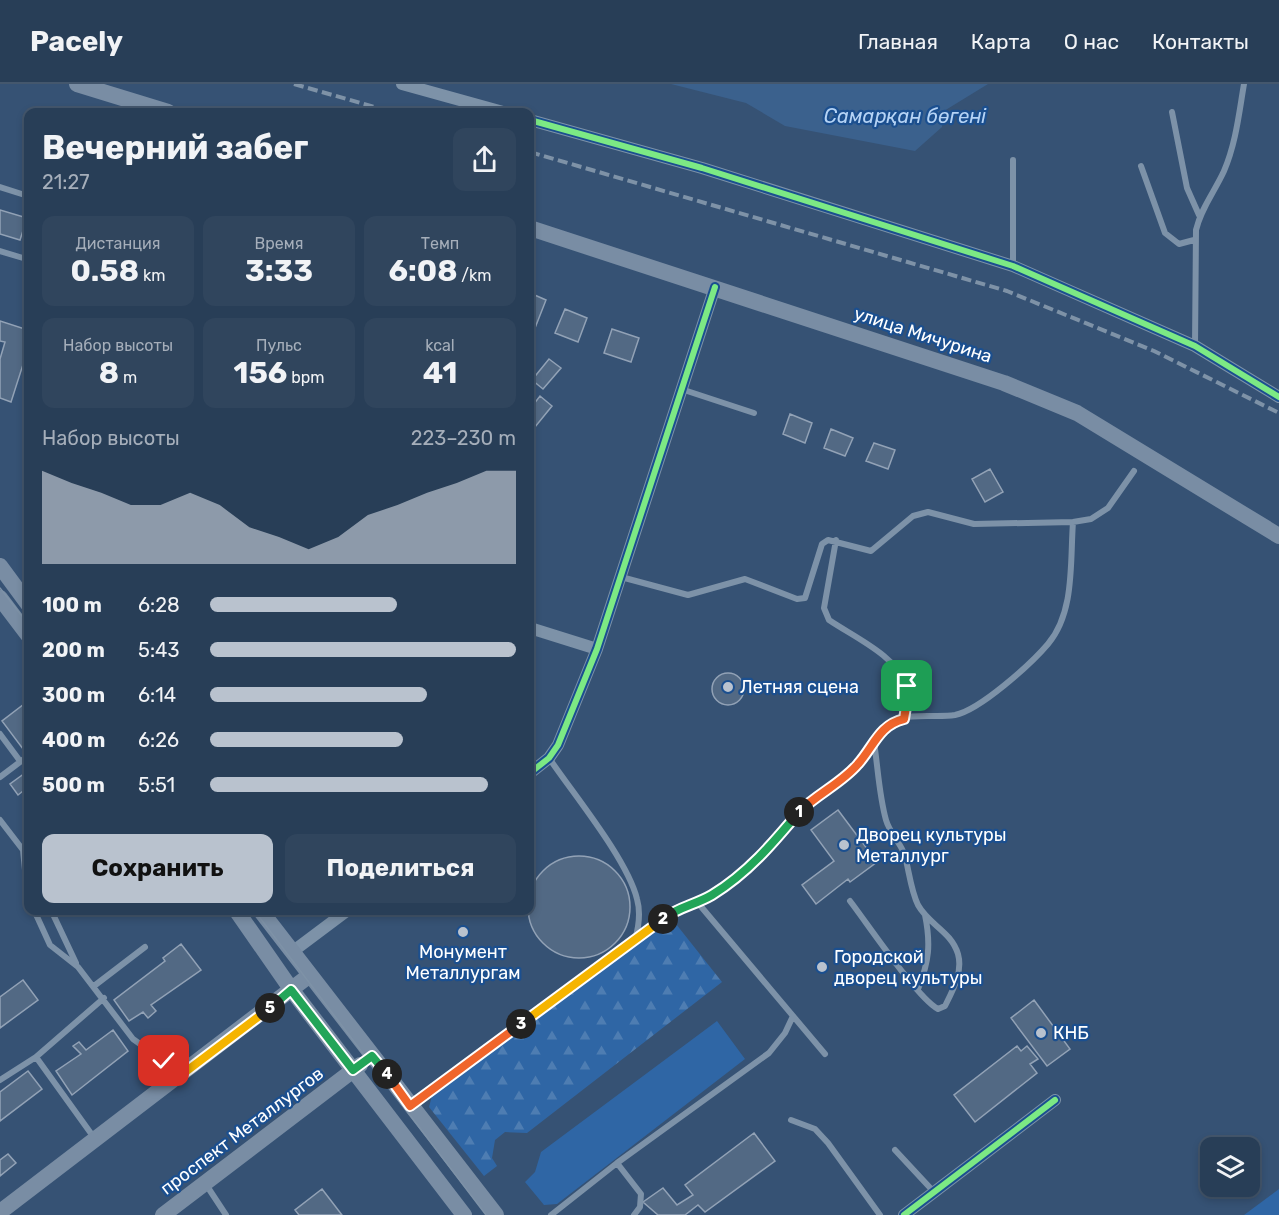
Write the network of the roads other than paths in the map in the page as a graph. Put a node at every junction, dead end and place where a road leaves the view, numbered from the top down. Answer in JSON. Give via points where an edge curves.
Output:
{"nodes":[{"id":1,"x":77,"y":84,"type":"edge"},
{"id":2,"x":402,"y":84,"type":"edge"},
{"id":3,"x":1244,"y":84,"type":"edge"},
{"id":4,"x":139,"y":108,"type":"edge"},
{"id":5,"x":489,"y":108,"type":"edge"},
{"id":6,"x":1172,"y":112,"type":"dead end"},
{"id":7,"x":534,"y":121,"type":"edge"},
{"id":8,"x":1013,"y":160,"type":"dead end"},
{"id":9,"x":1141,"y":166,"type":"dead end"},
{"id":10,"x":0,"y":187,"type":"edge"},
{"id":11,"x":24,"y":195,"type":"edge"},
{"id":12,"x":1199,"y":214,"type":"junction"},
{"id":13,"x":534,"y":229,"type":"edge"},
{"id":14,"x":1194,"y":240,"type":"junction"},
{"id":15,"x":0,"y":251,"type":"edge"},
{"id":16,"x":24,"y":257,"type":"edge"},
{"id":17,"x":1013,"y":266,"type":"junction"},
{"id":18,"x":715,"y":287,"type":"junction"},
{"id":19,"x":1195,"y":346,"type":"junction"},
{"id":20,"x":680,"y":389,"type":"junction"},
{"id":21,"x":1279,"y":397,"type":"edge"},
{"id":22,"x":754,"y":413,"type":"dead end"},
{"id":23,"x":1134,"y":471,"type":"dead end"},
{"id":24,"x":1073,"y":522,"type":"junction"},
{"id":25,"x":1279,"y":536,"type":"edge"},
{"id":26,"x":836,"y":540,"type":"junction"},
{"id":27,"x":0,"y":566,"type":"edge"},
{"id":28,"x":620,"y":577,"type":"junction"},
{"id":29,"x":0,"y":598,"type":"edge"},
{"id":30,"x":24,"y":599,"type":"edge"},
{"id":31,"x":534,"y":629,"type":"edge"},
{"id":32,"x":24,"y":630,"type":"edge"},
{"id":33,"x":597,"y":649,"type":"junction"},
{"id":34,"x":904,"y":719,"type":"junction"},
{"id":35,"x":0,"y":734,"type":"edge"},
{"id":36,"x":874,"y":742,"type":"junction"},
{"id":37,"x":24,"y":758,"type":"edge"},
{"id":38,"x":549,"y":758,"type":"junction"},
{"id":39,"x":20,"y":761,"type":"junction"},
{"id":40,"x":534,"y":770,"type":"edge"},
{"id":41,"x":0,"y":777,"type":"edge"},
{"id":42,"x":0,"y":820,"type":"edge"},
{"id":43,"x":23,"y":850,"type":"joint"},
{"id":44,"x":24,"y":860,"type":"edge"},
{"id":45,"x":850,"y":901,"type":"dead end"},
{"id":46,"x":698,"y":903,"type":"junction"},
{"id":47,"x":36,"y":915,"type":"edge"},
{"id":48,"x":53,"y":915,"type":"edge"},
{"id":49,"x":239,"y":915,"type":"edge"},
{"id":50,"x":264,"y":915,"type":"edge"},
{"id":51,"x":341,"y":915,"type":"edge"},
{"id":52,"x":925,"y":915,"type":"junction"},
{"id":53,"x":635,"y":940,"type":"junction"},
{"id":54,"x":145,"y":947,"type":"dead end"},
{"id":55,"x":292,"y":952,"type":"junction"},
{"id":56,"x":78,"y":967,"type":"junction"},
{"id":57,"x":310,"y":975,"type":"junction"},
{"id":58,"x":94,"y":986,"type":"junction"},
{"id":59,"x":918,"y":989,"type":"junction"},
{"id":60,"x":291,"y":990,"type":"junction"},
{"id":61,"x":104,"y":998,"type":"junction"},
{"id":62,"x":793,"y":1016,"type":"junction"},
{"id":63,"x":825,"y":1054,"type":"dead end"},
{"id":64,"x":372,"y":1056,"type":"junction"},
{"id":65,"x":36,"y":1057,"type":"junction"},
{"id":66,"x":353,"y":1070,"type":"junction"},
{"id":67,"x":176,"y":1079,"type":"junction"},
{"id":68,"x":0,"y":1080,"type":"edge"},
{"id":69,"x":1055,"y":1100,"type":"dead end"},
{"id":70,"x":410,"y":1106,"type":"junction"},
{"id":71,"x":791,"y":1120,"type":"dead end"},
{"id":72,"x":96,"y":1140,"type":"junction"},
{"id":73,"x":895,"y":1149,"type":"dead end"},
{"id":74,"x":617,"y":1163,"type":"junction"},
{"id":75,"x":205,"y":1183,"type":"junction"},
{"id":76,"x":934,"y":1192,"type":"junction"},
{"id":77,"x":0,"y":1212,"type":"edge"},
{"id":78,"x":163,"y":1215,"type":"edge"},
{"id":79,"x":226,"y":1215,"type":"edge"},
{"id":80,"x":464,"y":1215,"type":"edge"},
{"id":81,"x":496,"y":1215,"type":"edge"},
{"id":82,"x":551,"y":1215,"type":"edge"},
{"id":83,"x":634,"y":1215,"type":"edge"},
{"id":84,"x":880,"y":1215,"type":"edge"},
{"id":85,"x":904,"y":1215,"type":"edge"}],
"edges":[{"from":1,"to":4,"type":"main road"},
{"from":2,"to":5,"type":"street"},
{"from":3,"to":12,"type":"lane","via":[[1234,144],[1224,172]]},
{"from":6,"to":12,"type":"lane","via":[[1187,188]]},
{"from":7,"to":17,"type":"street","via":[[702,168]]},
{"from":8,"to":17,"type":"lane"},
{"from":9,"to":14,"type":"lane","via":[[1164,233],[1179,244]]},
{"from":10,"to":11,"type":"lane"},
{"from":12,"to":14,"type":"lane"},
{"from":13,"to":18,"type":"main road","name":"улица Мичурина"},
{"from":14,"to":19,"type":"lane"},
{"from":15,"to":16,"type":"lane"},
{"from":17,"to":19,"type":"street"},
{"from":18,"to":20,"type":"street"},
{"from":18,"to":25,"type":"main road","name":"улица Мичурина","via":[[1004,383],[1077,412]]},
{"from":19,"to":21,"type":"street"},
{"from":20,"to":22,"type":"lane"},
{"from":20,"to":28,"type":"street"},
{"from":23,"to":24,"type":"lane","via":[[1099,516]]},
{"from":24,"to":26,"type":"lane","via":[[974,524],[928,512],[913,516],[871,551]]},
{"from":24,"to":34,"type":"lane","via":[[1066,609],[1047,645],[971,710]]},
{"from":26,"to":28,"type":"lane","via":[[822,544],[805,598],[797,599],[744,579],[688,595]]},
{"from":26,"to":34,"type":"lane","via":[[825,614],[889,661],[902,677],[908,695]]},
{"from":27,"to":30,"type":"main road"},
{"from":28,"to":33,"type":"street"},
{"from":29,"to":32,"type":"main road"},
{"from":31,"to":33,"type":"street"},
{"from":33,"to":38,"type":"street"},
{"from":34,"to":36,"type":"lane","via":[[880,731]]},
{"from":35,"to":39,"type":"lane"},
{"from":36,"to":46,"type":"lane","via":[[857,766],[801,810],[757,862]]},
{"from":36,"to":52,"type":"lane","via":[[886,819],[903,851],[917,904]]},
{"from":37,"to":39,"type":"lane"},
{"from":38,"to":40,"type":"street"},
{"from":38,"to":53,"type":"lane","via":[[629,876],[640,920]]},
{"from":39,"to":41,"type":"lane"},
{"from":42,"to":43,"type":"lane"},
{"from":43,"to":44,"type":"lane"},
{"from":45,"to":59,"type":"lane"},
{"from":46,"to":53,"type":"lane","via":[[676,908]]},
{"from":46,"to":62,"type":"lane"},
{"from":47,"to":56,"type":"lane","via":[[50,945]]},
{"from":48,"to":56,"type":"lane"},
{"from":49,"to":60,"type":"main road"},
{"from":50,"to":55,"type":"main road"},
{"from":51,"to":55,"type":"street"},
{"from":52,"to":59,"type":"lane","via":[[929,954]]},
{"from":52,"to":59,"type":"lane","via":[[953,941],[960,971],[945,1006],[933,1006]]},
{"from":53,"to":70,"type":"lane"},
{"from":54,"to":58,"type":"lane"},
{"from":55,"to":57,"type":"main road"},
{"from":56,"to":58,"type":"lane"},
{"from":57,"to":60,"type":"main road"},
{"from":57,"to":64,"type":"main road"},
{"from":58,"to":61,"type":"lane"},
{"from":60,"to":66,"type":"main road"},
{"from":60,"to":67,"type":"main road"},
{"from":61,"to":65,"type":"lane"},
{"from":61,"to":67,"type":"lane","via":[[133,1039],[164,1061]]},
{"from":62,"to":63,"type":"lane"},
{"from":62,"to":74,"type":"lane","via":[[769,1053]]},
{"from":64,"to":66,"type":"main road","name":"проспект Металлургов"},
{"from":64,"to":70,"type":"main road"},
{"from":65,"to":68,"type":"lane"},
{"from":65,"to":72,"type":"lane"},
{"from":66,"to":75,"type":"main road","name":"проспект Металлургов"},
{"from":66,"to":80,"type":"main road"},
{"from":67,"to":72,"type":"main road"},
{"from":69,"to":76,"type":"street"},
{"from":70,"to":81,"type":"main road"},
{"from":71,"to":84,"type":"lane","via":[[815,1129],[822,1136]]},
{"from":72,"to":77,"type":"main road"},
{"from":73,"to":76,"type":"lane"},
{"from":74,"to":82,"type":"lane"},
{"from":74,"to":83,"type":"lane","via":[[641,1194],[640,1207]]},
{"from":75,"to":78,"type":"main road","name":"проспект Металлургов"},
{"from":75,"to":79,"type":"lane"},
{"from":76,"to":85,"type":"street"}]}
